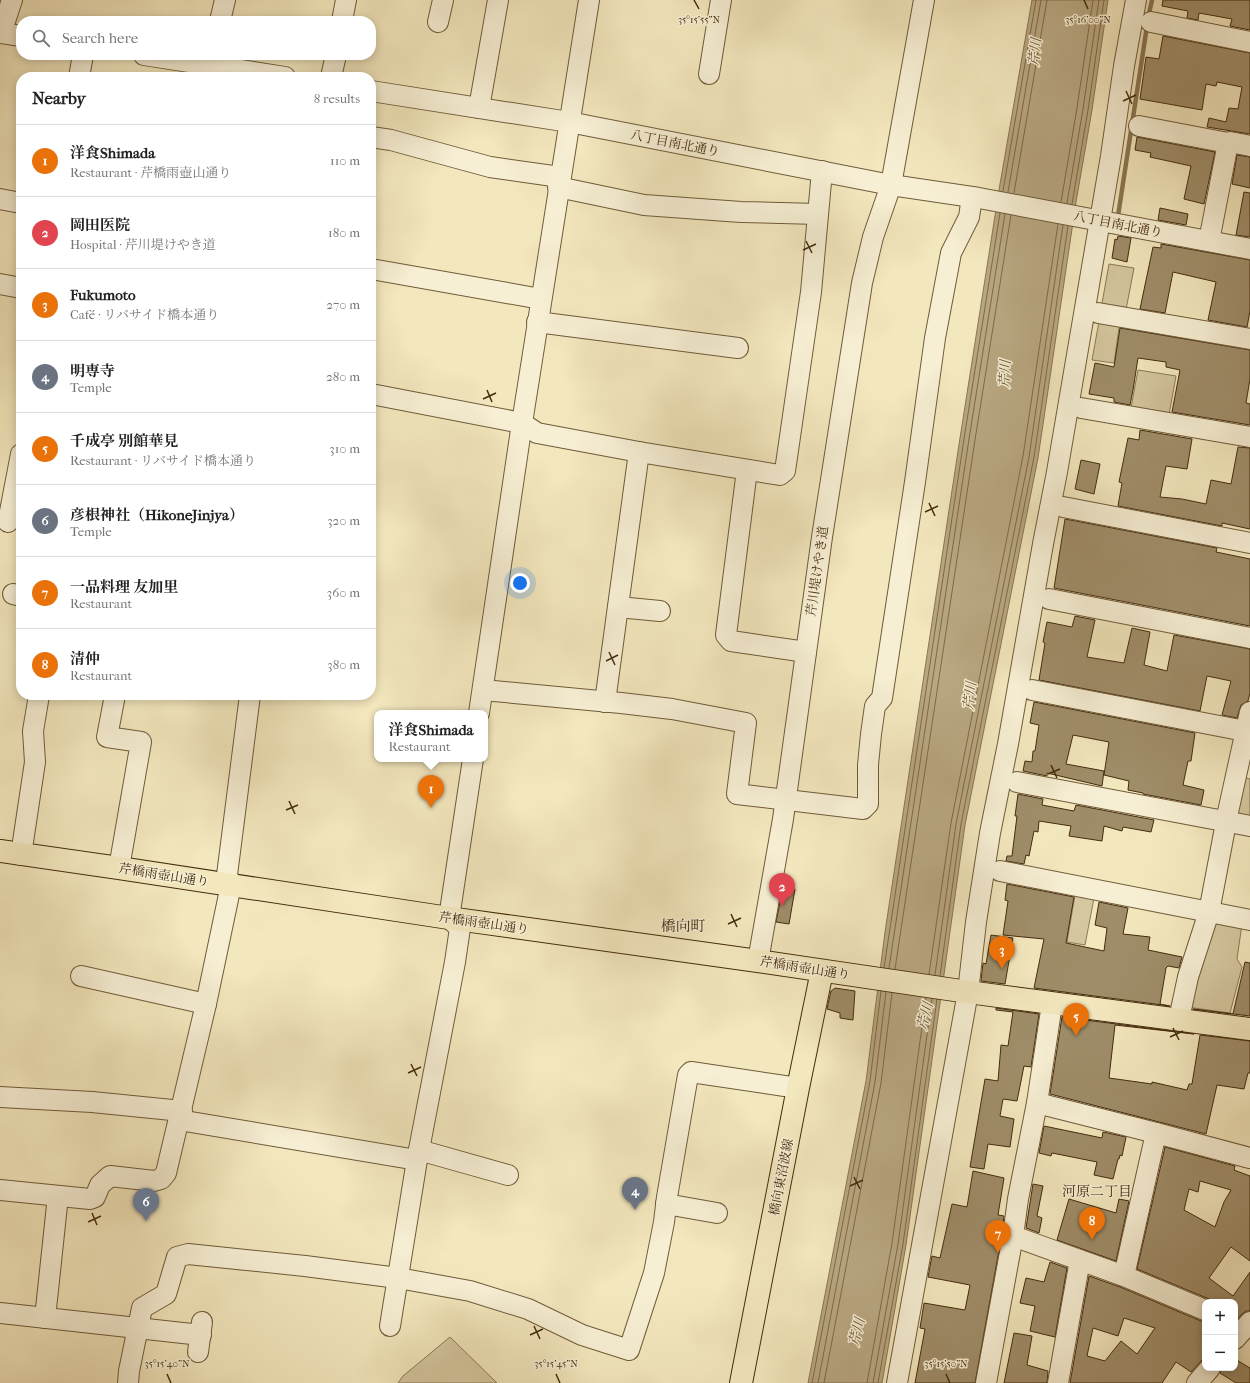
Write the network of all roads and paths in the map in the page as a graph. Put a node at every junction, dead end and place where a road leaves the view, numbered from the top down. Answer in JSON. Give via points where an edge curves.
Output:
{"nodes":[{"id":1,"x":12,"y":0,"type":"edge"},
{"id":2,"x":224,"y":0,"type":"edge"},
{"id":3,"x":346,"y":0,"type":"edge"},
{"id":4,"x":443,"y":0,"type":"edge"},
{"id":5,"x":498,"y":0,"type":"edge"},
{"id":6,"x":589,"y":0,"type":"edge"},
{"id":7,"x":721,"y":0,"type":"edge"},
{"id":8,"x":924,"y":0,"type":"edge"},
{"id":9,"x":1136,"y":0,"type":"edge"},
{"id":10,"x":221,"y":16,"type":"edge"},
{"id":11,"x":343,"y":16,"type":"edge"},
{"id":12,"x":438,"y":22,"type":"dead end"},
{"id":13,"x":1151,"y":22,"type":"dead end"},
{"id":14,"x":1,"y":33,"type":"edge"},
{"id":15,"x":16,"y":35,"type":"edge"},
{"id":16,"x":1250,"y":42,"type":"edge"},
{"id":17,"x":81,"y":60,"type":"edge"},
{"id":18,"x":212,"y":60,"type":"edge"},
{"id":19,"x":335,"y":60,"type":"edge"},
{"id":20,"x":80,"y":72,"type":"edge"},
{"id":21,"x":264,"y":72,"type":"edge"},
{"id":22,"x":332,"y":72,"type":"edge"},
{"id":23,"x":709,"y":74,"type":"dead end"},
{"id":24,"x":376,"y":91,"type":"edge"},
{"id":25,"x":479,"y":108,"type":"junction"},
{"id":26,"x":569,"y":122,"type":"junction"},
{"id":27,"x":1139,"y":126,"type":"dead end"},
{"id":28,"x":376,"y":138,"type":"edge"},
{"id":29,"x":1228,"y":144,"type":"junction"},
{"id":30,"x":1250,"y":146,"type":"edge"},
{"id":31,"x":822,"y":171,"type":"junction"},
{"id":32,"x":559,"y":182,"type":"junction"},
{"id":33,"x":891,"y":185,"type":"junction"},
{"id":34,"x":979,"y":198,"type":"junction"},
{"id":35,"x":0,"y":199,"type":"edge"},
{"id":36,"x":16,"y":202,"type":"edge"},
{"id":37,"x":818,"y":214,"type":"junction"},
{"id":38,"x":1096,"y":220,"type":"junction"},
{"id":39,"x":1209,"y":241,"type":"junction"},
{"id":40,"x":1250,"y":249,"type":"edge"},
{"id":41,"x":376,"y":270,"type":"edge"},
{"id":42,"x":0,"y":284,"type":"edge"},
{"id":43,"x":16,"y":287,"type":"edge"},
{"id":44,"x":541,"y":299,"type":"junction"},
{"id":45,"x":1098,"y":313,"type":"dead end"},
{"id":46,"x":537,"y":322,"type":"junction"},
{"id":47,"x":1250,"y":338,"type":"edge"},
{"id":48,"x":738,"y":348,"type":"dead end"},
{"id":49,"x":376,"y":395,"type":"edge"},
{"id":50,"x":1081,"y":408,"type":"dead end"},
{"id":51,"x":522,"y":423,"type":"junction"},
{"id":52,"x":1250,"y":437,"type":"edge"},
{"id":53,"x":639,"y":452,"type":"junction"},
{"id":54,"x":747,"y":470,"type":"junction"},
{"id":55,"x":16,"y":480,"type":"edge"},
{"id":56,"x":1063,"y":507,"type":"dead end"},
{"id":57,"x":8,"y":522,"type":"dead end"},
{"id":58,"x":1250,"y":543,"type":"edge"},
{"id":59,"x":1049,"y":599,"type":"dead end"},
{"id":60,"x":618,"y":606,"type":"junction"},
{"id":61,"x":660,"y":611,"type":"dead end"},
{"id":62,"x":1250,"y":638,"type":"edge"},
{"id":63,"x":806,"y":652,"type":"junction"},
{"id":64,"x":483,"y":690,"type":"junction"},
{"id":65,"x":1032,"y":690,"type":"dead end"},
{"id":66,"x":38,"y":700,"type":"edge"},
{"id":67,"x":114,"y":700,"type":"edge"},
{"id":68,"x":249,"y":700,"type":"edge"},
{"id":69,"x":605,"y":702,"type":"junction"},
{"id":70,"x":480,"y":710,"type":"edge"},
{"id":71,"x":1250,"y":712,"type":"edge"},
{"id":72,"x":1248,"y":732,"type":"edge"},
{"id":73,"x":472,"y":762,"type":"edge"},
{"id":74,"x":1017,"y":782,"type":"dead end"},
{"id":75,"x":786,"y":799,"type":"junction"},
{"id":76,"x":1227,"y":821,"type":"junction"},
{"id":77,"x":1250,"y":826,"type":"edge"},
{"id":78,"x":0,"y":851,"type":"edge"},
{"id":79,"x":21,"y":855,"type":"junction"},
{"id":80,"x":119,"y":868,"type":"junction"},
{"id":81,"x":1000,"y":871,"type":"dead end"},
{"id":82,"x":231,"y":885,"type":"junction"},
{"id":83,"x":1209,"y":912,"type":"junction"},
{"id":84,"x":449,"y":918,"type":"junction"},
{"id":85,"x":1250,"y":920,"type":"edge"},
{"id":86,"x":758,"y":961,"type":"junction"},
{"id":87,"x":822,"y":971,"type":"junction"},
{"id":88,"x":81,"y":976,"type":"dead end"},
{"id":89,"x":961,"y":991,"type":"junction"},
{"id":90,"x":206,"y":1004,"type":"junction"},
{"id":91,"x":1052,"y":1004,"type":"junction"},
{"id":92,"x":1179,"y":1019,"type":"junction"},
{"id":93,"x":1250,"y":1029,"type":"edge"},
{"id":94,"x":798,"y":1088,"type":"junction"},
{"id":95,"x":0,"y":1097,"type":"edge"},
{"id":96,"x":1037,"y":1103,"type":"junction"},
{"id":97,"x":180,"y":1115,"type":"junction"},
{"id":98,"x":1156,"y":1133,"type":"junction"},
{"id":99,"x":418,"y":1155,"type":"junction"},
{"id":100,"x":1250,"y":1158,"type":"edge"},
{"id":101,"x":508,"y":1175,"type":"dead end"},
{"id":102,"x":0,"y":1190,"type":"edge"},
{"id":103,"x":58,"y":1196,"type":"junction"},
{"id":104,"x":666,"y":1204,"type":"junction"},
{"id":105,"x":717,"y":1213,"type":"dead end"},
{"id":106,"x":1013,"y":1236,"type":"junction"},
{"id":107,"x":1080,"y":1260,"type":"junction"},
{"id":108,"x":1124,"y":1276,"type":"junction"},
{"id":109,"x":398,"y":1278,"type":"junction"},
{"id":110,"x":1202,"y":1309,"type":"edge"},
{"id":111,"x":0,"y":1313,"type":"edge"},
{"id":112,"x":45,"y":1318,"type":"junction"},
{"id":113,"x":390,"y":1326,"type":"dead end"},
{"id":114,"x":139,"y":1327,"type":"junction"},
{"id":115,"x":200,"y":1337,"type":"dead end"},
{"id":116,"x":1207,"y":1371,"type":"edge"},
{"id":117,"x":128,"y":1383,"type":"edge"},
{"id":118,"x":741,"y":1383,"type":"edge"},
{"id":119,"x":897,"y":1383,"type":"edge"},
{"id":120,"x":986,"y":1383,"type":"edge"},
{"id":121,"x":1058,"y":1383,"type":"edge"},
{"id":122,"x":1197,"y":1383,"type":"edge"}],
"edges":[{"from":1,"to":14,"type":"street"},
{"from":2,"to":10,"type":"street"},
{"from":3,"to":11,"type":"street"},
{"from":4,"to":12,"type":"street"},
{"from":5,"to":25,"type":"street"},
{"from":6,"to":26,"type":"street"},
{"from":7,"to":23,"type":"street"},
{"from":8,"to":33,"type":"street","name":"芹川堤けやき道"},
{"from":9,"to":38,"type":"street","via":[[1111,156]]},
{"from":13,"to":16,"type":"street"},
{"from":14,"to":15,"type":"street"},
{"from":17,"to":20,"type":"street"},
{"from":18,"to":21,"type":"street"},
{"from":19,"to":22,"type":"street"},
{"from":24,"to":25,"type":"street","name":"八丁目南北通り"},
{"from":25,"to":26,"type":"street","name":"八丁目南北通り"},
{"from":26,"to":31,"type":"street","name":"八丁目南北通り"},
{"from":26,"to":32,"type":"street"},
{"from":27,"to":29,"type":"street"},
{"from":28,"to":32,"type":"street"},
{"from":29,"to":30,"type":"street","via":[[1230,142]]},
{"from":29,"to":39,"type":"street"},
{"from":31,"to":33,"type":"street","name":"八丁目南北通り"},
{"from":31,"to":37,"type":"street"},
{"from":32,"to":37,"type":"street","via":[[644,205]]},
{"from":32,"to":44,"type":"street"},
{"from":33,"to":34,"type":"street","name":"八丁目南北通り"},
{"from":33,"to":63,"type":"street","name":"芹川堤けやき道","via":[[873,237],[862,283]]},
{"from":34,"to":38,"type":"street","name":"八丁目南北通り"},
{"from":34,"to":75,"type":"street","via":[[951,253],[935,338],[882,698],[875,706],[868,765],[868,804],[863,809]]},
{"from":35,"to":36,"type":"street"},
{"from":37,"to":54,"type":"street","via":[[811,292],[784,471],[780,475]]},
{"from":38,"to":39,"type":"street","name":"八丁目南北通り"},
{"from":38,"to":89,"type":"street","via":[[1008,744]]},
{"from":39,"to":40,"type":"street","name":"八丁目南北通り"},
{"from":41,"to":44,"type":"street"},
{"from":42,"to":43,"type":"street"},
{"from":44,"to":46,"type":"street"},
{"from":45,"to":47,"type":"street"},
{"from":46,"to":48,"type":"street"},
{"from":46,"to":51,"type":"street"},
{"from":49,"to":51,"type":"street"},
{"from":50,"to":52,"type":"street"},
{"from":51,"to":53,"type":"street","via":[[538,433]]},
{"from":51,"to":64,"type":"street"},
{"from":53,"to":54,"type":"street"},
{"from":53,"to":60,"type":"street"},
{"from":54,"to":63,"type":"street","via":[[726,635],[731,641]]},
{"from":55,"to":57,"type":"street"},
{"from":56,"to":58,"type":"street"},
{"from":59,"to":62,"type":"street"},
{"from":60,"to":61,"type":"street"},
{"from":60,"to":69,"type":"street"},
{"from":63,"to":75,"type":"street","name":"芹川堤けやき道"},
{"from":64,"to":69,"type":"street"},
{"from":64,"to":70,"type":"street"},
{"from":65,"to":72,"type":"street"},
{"from":66,"to":79,"type":"street","via":[[33,731],[35,762]]},
{"from":67,"to":80,"type":"street","via":[[107,736],[141,742]]},
{"from":68,"to":82,"type":"street","via":[[227,875]]},
{"from":69,"to":75,"type":"street","via":[[746,723],[737,794]]},
{"from":71,"to":72,"type":"street"},
{"from":72,"to":76,"type":"street"},
{"from":73,"to":84,"type":"street"},
{"from":74,"to":76,"type":"street"},
{"from":75,"to":86,"type":"street","name":"芹川堤けやき道"},
{"from":76,"to":77,"type":"street"},
{"from":76,"to":83,"type":"street"},
{"from":78,"to":79,"type":"main road","name":"芹橋雨壺山通り"},
{"from":79,"to":80,"type":"main road","name":"芹橋雨壺山通り"},
{"from":80,"to":82,"type":"main road","name":"芹橋雨壺山通り"},
{"from":81,"to":83,"type":"street"},
{"from":82,"to":84,"type":"main road","name":"芹橋雨壺山通り"},
{"from":82,"to":90,"type":"street"},
{"from":83,"to":85,"type":"street"},
{"from":83,"to":92,"type":"street","via":[[1188,977]]},
{"from":84,"to":86,"type":"main road","name":"芹橋雨壺山通り"},
{"from":84,"to":99,"type":"street","via":[[460,928]]},
{"from":86,"to":87,"type":"main road","name":"芹橋雨壺山通り"},
{"from":87,"to":89,"type":"main road","name":"芹橋雨壺山通り"},
{"from":87,"to":94,"type":"main road","name":"橋向東沼波線"},
{"from":88,"to":90,"type":"street"},
{"from":89,"to":91,"type":"main road","name":"芹橋雨壺山通り"},
{"from":89,"to":119,"type":"street"},
{"from":90,"to":97,"type":"street"},
{"from":91,"to":92,"type":"main road","name":"芹橋雨壺山通り"},
{"from":91,"to":96,"type":"street"},
{"from":92,"to":93,"type":"main road","name":"芹橋雨壺山通り"},
{"from":94,"to":104,"type":"street","via":[[691,1072],[688,1075]]},
{"from":94,"to":118,"type":"main road","name":"橋向東沼波線"},
{"from":95,"to":97,"type":"street","via":[[92,1102]]},
{"from":96,"to":98,"type":"street"},
{"from":96,"to":106,"type":"street"},
{"from":97,"to":99,"type":"street"},
{"from":97,"to":103,"type":"street","via":[[166,1173],[161,1179],[154,1181],[110,1176],[100,1185],[95,1197],[90,1199]]},
{"from":98,"to":100,"type":"street"},
{"from":98,"to":108,"type":"street"},
{"from":99,"to":101,"type":"street"},
{"from":99,"to":109,"type":"street"},
{"from":102,"to":103,"type":"street"},
{"from":103,"to":112,"type":"street"},
{"from":104,"to":105,"type":"street"},
{"from":104,"to":109,"type":"street","via":[[654,1272],[629,1350],[582,1335],[528,1309],[470,1291]]},
{"from":106,"to":107,"type":"street"},
{"from":106,"to":120,"type":"street"},
{"from":107,"to":108,"type":"street"},
{"from":107,"to":121,"type":"street"},
{"from":108,"to":110,"type":"street"},
{"from":109,"to":113,"type":"street"},
{"from":109,"to":114,"type":"street","via":[[188,1254],[177,1257],[166,1294],[142,1308]]},
{"from":111,"to":112,"type":"street"},
{"from":112,"to":114,"type":"street"},
{"from":114,"to":115,"type":"street"},
{"from":114,"to":117,"type":"street"},
{"from":116,"to":122,"type":"street"}]}
